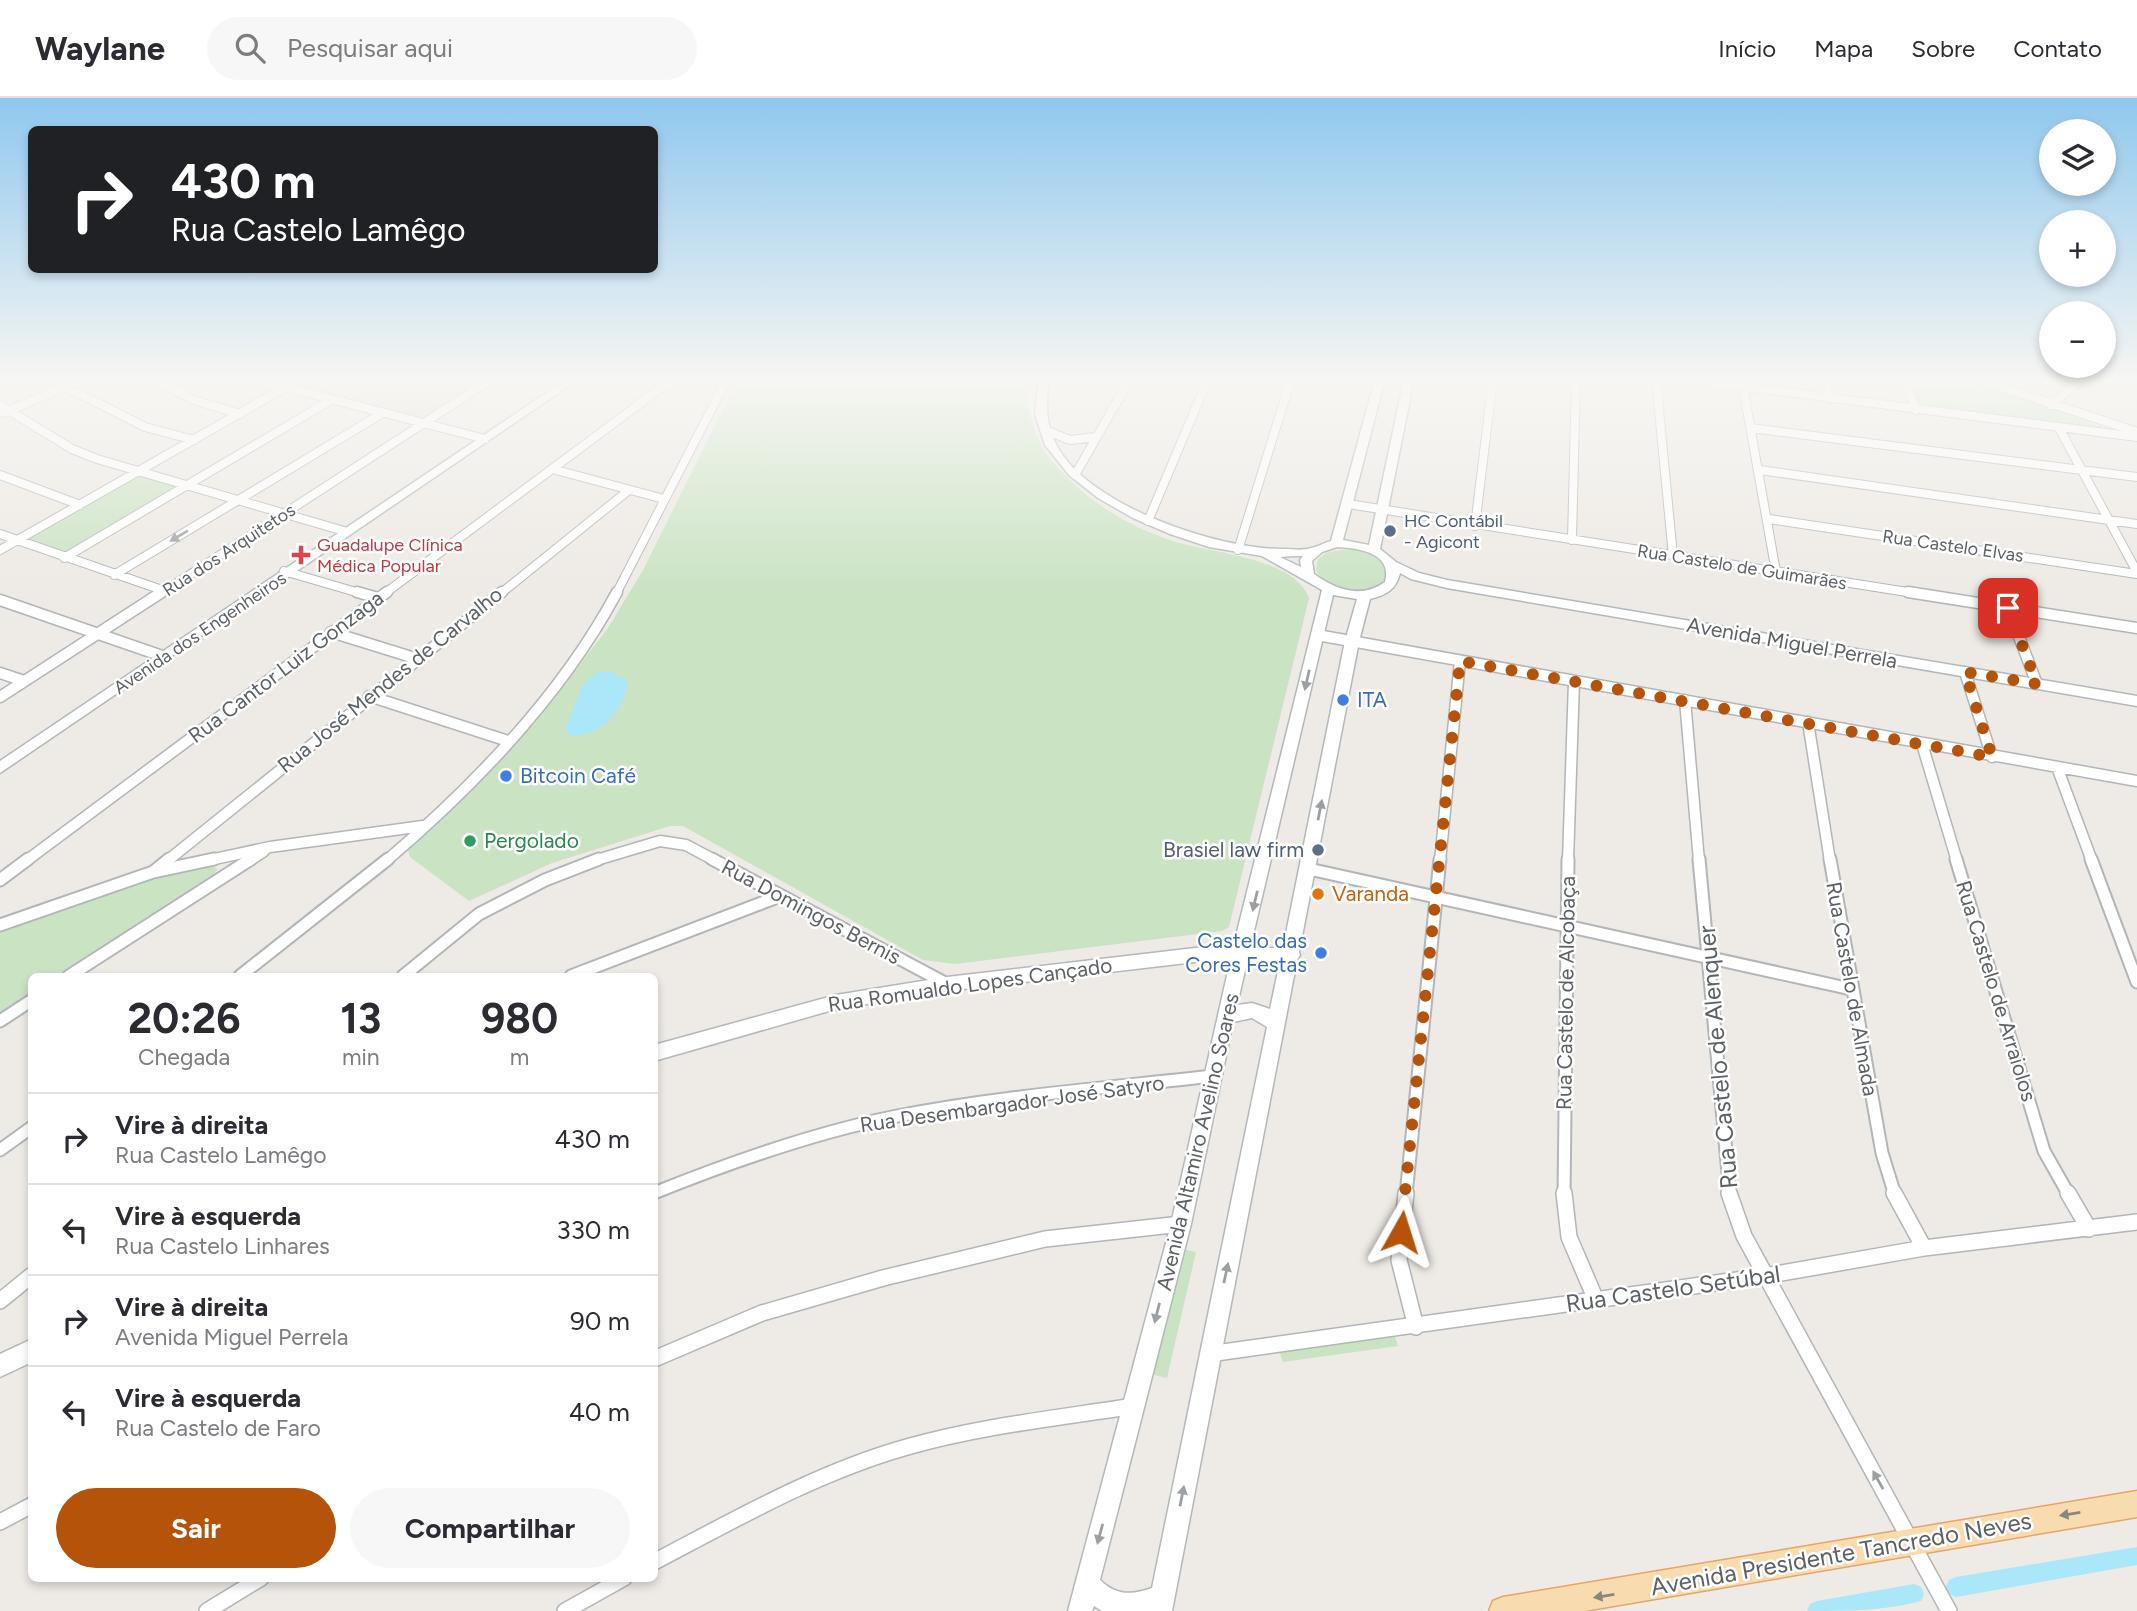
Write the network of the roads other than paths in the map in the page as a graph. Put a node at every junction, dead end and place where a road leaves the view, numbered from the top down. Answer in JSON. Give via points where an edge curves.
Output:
{"nodes":[{"id":1,"x":74,"y":450,"type":"edge"},
{"id":2,"x":177,"y":450,"type":"edge"},
{"id":3,"x":245,"y":450,"type":"edge"},
{"id":4,"x":322,"y":450,"type":"edge"},
{"id":5,"x":386,"y":450,"type":"edge"},
{"id":6,"x":466,"y":450,"type":"edge"},
{"id":7,"x":466,"y":450,"type":"edge"},
{"id":8,"x":582,"y":450,"type":"edge"},
{"id":9,"x":690,"y":450,"type":"edge"},
{"id":10,"x":1054,"y":450,"type":"edge"},
{"id":11,"x":1089,"y":450,"type":"edge"},
{"id":12,"x":1178,"y":450,"type":"edge"},
{"id":13,"x":1269,"y":450,"type":"edge"},
{"id":14,"x":1362,"y":450,"type":"edge"},
{"id":15,"x":1395,"y":450,"type":"edge"},
{"id":16,"x":1484,"y":450,"type":"edge"},
{"id":17,"x":1574,"y":450,"type":"edge"},
{"id":18,"x":1664,"y":450,"type":"edge"},
{"id":19,"x":1756,"y":450,"type":"edge"},
{"id":20,"x":1921,"y":450,"type":"edge"},
{"id":21,"x":2070,"y":450,"type":"edge"},
{"id":22,"x":556,"y":470,"type":"junction"},
{"id":23,"x":1760,"y":470,"type":"junction"},
{"id":24,"x":2081,"y":470,"type":"junction"},
{"id":25,"x":138,"y":472,"type":"junction"},
{"id":26,"x":0,"y":475,"type":"edge"},
{"id":27,"x":1075,"y":475,"type":"junction"},
{"id":28,"x":2137,"y":477,"type":"edge"},
{"id":29,"x":182,"y":486,"type":"junction"},
{"id":30,"x":629,"y":490,"type":"junction"},
{"id":31,"x":664,"y":499,"type":"junction"},
{"id":32,"x":237,"y":501,"type":"junction"},
{"id":33,"x":1348,"y":504,"type":"junction"},
{"id":34,"x":80,"y":506,"type":"junction"},
{"id":35,"x":1383,"y":511,"type":"junction"},
{"id":36,"x":285,"y":514,"type":"junction"},
{"id":37,"x":1769,"y":519,"type":"junction"},
{"id":38,"x":2107,"y":520,"type":"junction"},
{"id":39,"x":1148,"y":521,"type":"junction"},
{"id":40,"x":2137,"y":524,"type":"edge"},
{"id":41,"x":1475,"y":526,"type":"junction"},
{"id":42,"x":344,"y":531,"type":"junction"},
{"id":43,"x":0,"y":534,"type":"edge"},
{"id":44,"x":18,"y":540,"type":"junction"},
{"id":45,"x":1572,"y":540,"type":"junction"},
{"id":46,"x":1336,"y":543,"type":"junction"},
{"id":47,"x":1374,"y":549,"type":"junction"},
{"id":48,"x":0,"y":550,"type":"edge"},
{"id":49,"x":1238,"y":550,"type":"junction"},
{"id":50,"x":1314,"y":552,"type":"junction"},
{"id":51,"x":1265,"y":554,"type":"junction"},
{"id":52,"x":1674,"y":556,"type":"junction"},
{"id":53,"x":64,"y":558,"type":"junction"},
{"id":54,"x":1391,"y":564,"type":"junction"},
{"id":55,"x":287,"y":572,"type":"junction"},
{"id":56,"x":1776,"y":572,"type":"junction"},
{"id":57,"x":2137,"y":573,"type":"edge"},
{"id":58,"x":114,"y":575,"type":"junction"},
{"id":59,"x":1308,"y":575,"type":"junction"},
{"id":60,"x":1447,"y":584,"type":"junction"},
{"id":61,"x":1386,"y":589,"type":"junction"},
{"id":62,"x":1328,"y":590,"type":"junction"},
{"id":63,"x":165,"y":591,"type":"junction"},
{"id":64,"x":1364,"y":596,"type":"junction"},
{"id":65,"x":378,"y":598,"type":"junction"},
{"id":66,"x":0,"y":600,"type":"edge"},
{"id":67,"x":2008,"y":608,"type":"junction"},
{"id":68,"x":2137,"y":628,"type":"edge"},
{"id":69,"x":331,"y":632,"type":"junction"},
{"id":70,"x":97,"y":635,"type":"junction"},
{"id":71,"x":1317,"y":635,"type":"junction"},
{"id":72,"x":1352,"y":640,"type":"junction"},
{"id":73,"x":162,"y":656,"type":"junction"},
{"id":74,"x":418,"y":659,"type":"junction"},
{"id":75,"x":1460,"y":661,"type":"junction"},
{"id":76,"x":1965,"y":672,"type":"junction"},
{"id":77,"x":0,"y":673,"type":"edge"},
{"id":78,"x":24,"y":681,"type":"junction"},
{"id":79,"x":1574,"y":681,"type":"junction"},
{"id":80,"x":2037,"y":684,"type":"junction"},
{"id":81,"x":0,"y":696,"type":"edge"},
{"id":82,"x":369,"y":696,"type":"junction"},
{"id":83,"x":1685,"y":700,"type":"junction"},
{"id":84,"x":2137,"y":701,"type":"edge"},
{"id":85,"x":1808,"y":722,"type":"junction"},
{"id":86,"x":508,"y":741,"type":"junction"},
{"id":87,"x":1922,"y":744,"type":"junction"},
{"id":88,"x":1992,"y":757,"type":"junction"},
{"id":89,"x":0,"y":760,"type":"edge"},
{"id":90,"x":2057,"y":767,"type":"junction"},
{"id":91,"x":0,"y":768,"type":"edge"},
{"id":92,"x":2137,"y":781,"type":"edge"},
{"id":93,"x":424,"y":826,"type":"junction"},
{"id":94,"x":270,"y":847,"type":"junction"},
{"id":95,"x":1309,"y":869,"type":"junction"},
{"id":96,"x":153,"y":872,"type":"junction"},
{"id":97,"x":0,"y":880,"type":"edge"},
{"id":98,"x":780,"y":896,"type":"junction"},
{"id":99,"x":1437,"y":897,"type":"junction"},
{"id":100,"x":1566,"y":923,"type":"junction"},
{"id":101,"x":0,"y":925,"type":"edge"},
{"id":102,"x":1242,"y":955,"type":"junction"},
{"id":103,"x":1292,"y":955,"type":"junction"},
{"id":104,"x":1709,"y":957,"type":"junction"},
{"id":105,"x":74,"y":973,"type":"edge"},
{"id":106,"x":244,"y":973,"type":"edge"},
{"id":107,"x":406,"y":973,"type":"edge"},
{"id":108,"x":577,"y":973,"type":"edge"},
{"id":109,"x":2137,"y":982,"type":"edge"},
{"id":110,"x":947,"y":984,"type":"junction"},
{"id":111,"x":1851,"y":989,"type":"junction"},
{"id":112,"x":28,"y":1003,"type":"edge"},
{"id":113,"x":1225,"y":1017,"type":"junction"},
{"id":114,"x":0,"y":1021,"type":"edge"},
{"id":115,"x":1277,"y":1025,"type":"junction"},
{"id":116,"x":658,"y":1052,"type":"edge"},
{"id":117,"x":1213,"y":1076,"type":"junction"},
{"id":118,"x":28,"y":1130,"type":"edge"},
{"id":119,"x":0,"y":1150,"type":"edge"},
{"id":120,"x":658,"y":1191,"type":"edge"},
{"id":121,"x":2137,"y":1222,"type":"edge"},
{"id":122,"x":1181,"y":1224,"type":"junction"},
{"id":123,"x":2090,"y":1228,"type":"junction"},
{"id":124,"x":1924,"y":1248,"type":"junction"},
{"id":125,"x":1765,"y":1276,"type":"junction"},
{"id":126,"x":28,"y":1279,"type":"edge"},
{"id":127,"x":1595,"y":1300,"type":"junction"},
{"id":128,"x":0,"y":1301,"type":"edge"},
{"id":129,"x":1416,"y":1327,"type":"junction"},
{"id":130,"x":28,"y":1352,"type":"edge"},
{"id":131,"x":1209,"y":1354,"type":"junction"},
{"id":132,"x":658,"y":1357,"type":"edge"},
{"id":133,"x":0,"y":1366,"type":"edge"},
{"id":134,"x":1134,"y":1406,"type":"junction"},
{"id":135,"x":2137,"y":1504,"type":"edge"},
{"id":136,"x":28,"y":1507,"type":"edge"},
{"id":137,"x":0,"y":1522,"type":"edge"},
{"id":138,"x":1911,"y":1540,"type":"junction"},
{"id":139,"x":658,"y":1560,"type":"edge"},
{"id":140,"x":254,"y":1582,"type":"edge"},
{"id":141,"x":617,"y":1582,"type":"edge"},
{"id":142,"x":1087,"y":1584,"type":"junction"},
{"id":143,"x":1161,"y":1603,"type":"edge"},
{"id":144,"x":1947,"y":1607,"type":"edge"},
{"id":145,"x":207,"y":1611,"type":"edge"},
{"id":146,"x":565,"y":1611,"type":"edge"},
{"id":147,"x":1080,"y":1611,"type":"edge"},
{"id":148,"x":1503,"y":1611,"type":"edge"}],
"edges":[{"from":1,"to":25,"type":"street"},
{"from":2,"to":25,"type":"street"},
{"from":3,"to":29,"type":"street"},
{"from":4,"to":32,"type":"street"},
{"from":5,"to":36,"type":"street","name":"Rua dos Arquitetos"},
{"from":6,"to":42,"type":"street","name":"Avenida dos Engenheiros"},
{"from":7,"to":55,"type":"street","name":"Avenida dos Engenheiros"},
{"from":8,"to":22,"type":"street","name":"Rua Cantor Luiz Gonzaga"},
{"from":9,"to":31,"type":"street"},
{"from":10,"to":27,"type":"street"},
{"from":11,"to":27,"type":"street"},
{"from":12,"to":39,"type":"street"},
{"from":13,"to":49,"type":"street"},
{"from":14,"to":33,"type":"street"},
{"from":15,"to":35,"type":"street"},
{"from":16,"to":41,"type":"street"},
{"from":17,"to":45,"type":"street"},
{"from":18,"to":52,"type":"street"},
{"from":19,"to":23,"type":"street"},
{"from":20,"to":24,"type":"street"},
{"from":21,"to":24,"type":"street"},
{"from":22,"to":30,"type":"street"},
{"from":22,"to":65,"type":"street","name":"Rua Cantor Luiz Gonzaga"},
{"from":23,"to":37,"type":"street"},
{"from":23,"to":38,"type":"street"},
{"from":24,"to":28,"type":"street"},
{"from":24,"to":38,"type":"street"},
{"from":25,"to":29,"type":"street"},
{"from":25,"to":34,"type":"street"},
{"from":26,"to":34,"type":"street"},
{"from":27,"to":39,"type":"street","via":[[1114,505]]},
{"from":29,"to":32,"type":"street"},
{"from":29,"to":53,"type":"street"},
{"from":30,"to":31,"type":"street"},
{"from":30,"to":74,"type":"street","name":"Rua José Mendes de Carvalho"},
{"from":31,"to":86,"type":"street","via":[[604,615]]},
{"from":32,"to":36,"type":"street"},
{"from":32,"to":58,"type":"street","one_way":true},
{"from":33,"to":35,"type":"street","name":"Rua Castelo de Guimarães"},
{"from":33,"to":46,"type":"street"},
{"from":34,"to":44,"type":"street"},
{"from":35,"to":41,"type":"street","name":"Rua Castelo de Guimarães"},
{"from":35,"to":47,"type":"street"},
{"from":36,"to":42,"type":"street"},
{"from":36,"to":63,"type":"street","name":"Rua dos Arquitetos"},
{"from":37,"to":56,"type":"street"},
{"from":37,"to":57,"type":"street","name":"Rua Castelo Elvas"},
{"from":38,"to":40,"type":"street"},
{"from":38,"to":57,"type":"street"},
{"from":39,"to":49,"type":"street"},
{"from":41,"to":45,"type":"street","name":"Rua Castelo de Guimarães"},
{"from":42,"to":55,"type":"street","name":"Avenida dos Engenheiros"},
{"from":43,"to":44,"type":"street"},
{"from":44,"to":48,"type":"street"},
{"from":44,"to":53,"type":"street"},
{"from":45,"to":52,"type":"street","name":"Rua Castelo de Guimarães"},
{"from":46,"to":47,"type":"street"},
{"from":46,"to":50,"type":"street"},
{"from":47,"to":54,"type":"street","name":"Avenida Miguel Perrela"},
{"from":49,"to":51,"type":"street"},
{"from":50,"to":51,"type":"street"},
{"from":50,"to":59,"type":"street","via":[[1306,560]]},
{"from":51,"to":59,"type":"street"},
{"from":52,"to":56,"type":"street","name":"Rua Castelo de Guimarães"},
{"from":53,"to":58,"type":"street"},
{"from":54,"to":60,"type":"street","name":"Avenida Miguel Perrela"},
{"from":54,"to":61,"type":"street","via":[[1394,577]]},
{"from":55,"to":65,"type":"street"},
{"from":55,"to":73,"type":"street","name":"Avenida dos Engenheiros"},
{"from":56,"to":67,"type":"street","name":"Rua Castelo de Guimarães"},
{"from":58,"to":63,"type":"street"},
{"from":59,"to":62,"type":"street"},
{"from":60,"to":61,"type":"street","name":"Avenida Miguel Perrela"},
{"from":60,"to":76,"type":"street","name":"Avenida Miguel Perrela"},
{"from":61,"to":64,"type":"street","name":"Avenida Miguel Perrela"},
{"from":62,"to":64,"type":"street"},
{"from":62,"to":71,"type":"street","name":"Avenida Altamiro Avelino Soares"},
{"from":63,"to":70,"type":"street","name":"Rua dos Arquitetos"},
{"from":64,"to":72,"type":"street"},
{"from":65,"to":69,"type":"street","name":"Rua Cantor Luiz Gonzaga"},
{"from":66,"to":70,"type":"street"},
{"from":67,"to":68,"type":"street","name":"Rua Castelo de Guimarães"},
{"from":67,"to":80,"type":"street"},
{"from":69,"to":74,"type":"street"},
{"from":69,"to":97,"type":"street","name":"Rua Cantor Luiz Gonzaga"},
{"from":70,"to":73,"type":"street"},
{"from":70,"to":78,"type":"street","name":"Rua dos Arquitetos"},
{"from":71,"to":72,"type":"street"},
{"from":71,"to":102,"type":"street","name":"Avenida Altamiro Avelino Soares","one_way":true},
{"from":72,"to":75,"type":"street"},
{"from":95,"to":72,"type":"street","one_way":true},
{"from":73,"to":89,"type":"street","name":"Avenida dos Engenheiros"},
{"from":73,"to":91,"type":"street","name":"Avenida dos Engenheiros"},
{"from":74,"to":82,"type":"street","name":"Rua José Mendes de Carvalho"},
{"from":75,"to":79,"type":"street"},
{"from":75,"to":99,"type":"street"},
{"from":76,"to":80,"type":"street","name":"Avenida Miguel Perrela"},
{"from":76,"to":88,"type":"street"},
{"from":77,"to":78,"type":"street"},
{"from":78,"to":81,"type":"street","name":"Rua dos Arquitetos"},
{"from":79,"to":83,"type":"street"},
{"from":79,"to":100,"type":"street","name":"Rua Castelo de Alcobaça"},
{"from":80,"to":84,"type":"street","name":"Avenida Miguel Perrela"},
{"from":82,"to":86,"type":"street"},
{"from":82,"to":96,"type":"street","name":"Rua José Mendes de Carvalho"},
{"from":83,"to":85,"type":"street"},
{"from":83,"to":104,"type":"street","name":"Rua Castelo de Alenquer"},
{"from":85,"to":87,"type":"street"},
{"from":85,"to":111,"type":"street","name":"Rua Castelo de Almada"},
{"from":86,"to":93,"type":"street"},
{"from":87,"to":88,"type":"street"},
{"from":87,"to":123,"type":"street","name":"Rua Castelo de Arraiolos","via":[[2044,1151]]},
{"from":88,"to":90,"type":"street"},
{"from":90,"to":92,"type":"street"},
{"from":90,"to":109,"type":"street"},
{"from":93,"to":94,"type":"street"},
{"from":93,"to":106,"type":"street","via":[[303,931]]},
{"from":94,"to":96,"type":"street"},
{"from":94,"to":105,"type":"street"},
{"from":95,"to":99,"type":"street"},
{"from":95,"to":103,"type":"street"},
{"from":96,"to":101,"type":"street"},
{"from":98,"to":107,"type":"street","name":"Rua Domingos Bernis","via":[[674,841],[660,841],[586,863],[479,914]]},
{"from":98,"to":108,"type":"street"},
{"from":98,"to":110,"type":"street","name":"Rua Domingos Bernis"},
{"from":99,"to":100,"type":"street"},
{"from":99,"to":129,"type":"street","via":[[1399,1259]]},
{"from":100,"to":104,"type":"street"},
{"from":100,"to":127,"type":"street","name":"Rua Castelo de Alcobaça","via":[[1564,1209],[1569,1237]]},
{"from":102,"to":103,"type":"street","name":"Rua Romualdo Lopes Cançado"},
{"from":102,"to":110,"type":"street","name":"Rua Romualdo Lopes Cançado","via":[[1195,955]]},
{"from":102,"to":113,"type":"street","name":"Avenida Altamiro Avelino Soares"},
{"from":103,"to":115,"type":"street"},
{"from":104,"to":111,"type":"street"},
{"from":104,"to":125,"type":"street","name":"Rua Castelo de Alenquer","via":[[1730,1200]]},
{"from":110,"to":116,"type":"street","name":"Rua Romualdo Lopes Cançado","via":[[836,1002]]},
{"from":111,"to":124,"type":"street","name":"Rua Castelo de Almada","via":[[1882,1153],[1896,1199]]},
{"from":112,"to":114,"type":"street"},
{"from":113,"to":115,"type":"street","via":[[1248,1008],[1261,1011]]},
{"from":113,"to":117,"type":"street","name":"Avenida Altamiro Avelino Soares"},
{"from":131,"to":115,"type":"street","one_way":true},
{"from":117,"to":120,"type":"street","name":"Rua Desembargador José Satyro","via":[[958,1107],[848,1127],[741,1158]]},
{"from":117,"to":122,"type":"street","name":"Avenida Altamiro Avelino Soares"},
{"from":118,"to":119,"type":"street"},
{"from":121,"to":123,"type":"street","name":"Rua Castelo Setúbal"},
{"from":122,"to":132,"type":"street","via":[[1045,1239],[883,1278],[762,1313]]},
{"from":122,"to":134,"type":"street","name":"Avenida Altamiro Avelino Soares","one_way":true},
{"from":123,"to":124,"type":"street","name":"Rua Castelo Setúbal"},
{"from":124,"to":125,"type":"street","name":"Rua Castelo Setúbal"},
{"from":125,"to":127,"type":"street","name":"Rua Castelo Setúbal"},
{"from":138,"to":125,"type":"street","name":"Rua Castelo de Alenquer","one_way":true},
{"from":126,"to":128,"type":"street"},
{"from":127,"to":129,"type":"street","name":"Rua Castelo Setúbal"},
{"from":129,"to":131,"type":"street","name":"Rua Castelo Setúbal"},
{"from":130,"to":133,"type":"street"},
{"from":143,"to":131,"type":"street","one_way":true},
{"from":134,"to":139,"type":"street","via":[[908,1447],[771,1500]]},
{"from":134,"to":142,"type":"street","name":"Avenida Altamiro Avelino Soares","one_way":true},
{"from":135,"to":138,"type":"main road","name":"Avenida Presidente Tancredo Neves","one_way":true},
{"from":136,"to":137,"type":"street"},
{"from":138,"to":144,"type":"street","name":"Rua Castelo de Alenquer"},
{"from":138,"to":148,"type":"main road","name":"Avenida Presidente Tancredo Neves","one_way":true},
{"from":140,"to":145,"type":"street"},
{"from":141,"to":146,"type":"street"},
{"from":142,"to":143,"type":"street","via":[[1100,1599],[1127,1611]]},
{"from":142,"to":147,"type":"street","name":"Avenida Altamiro Avelino Soares"}]}
